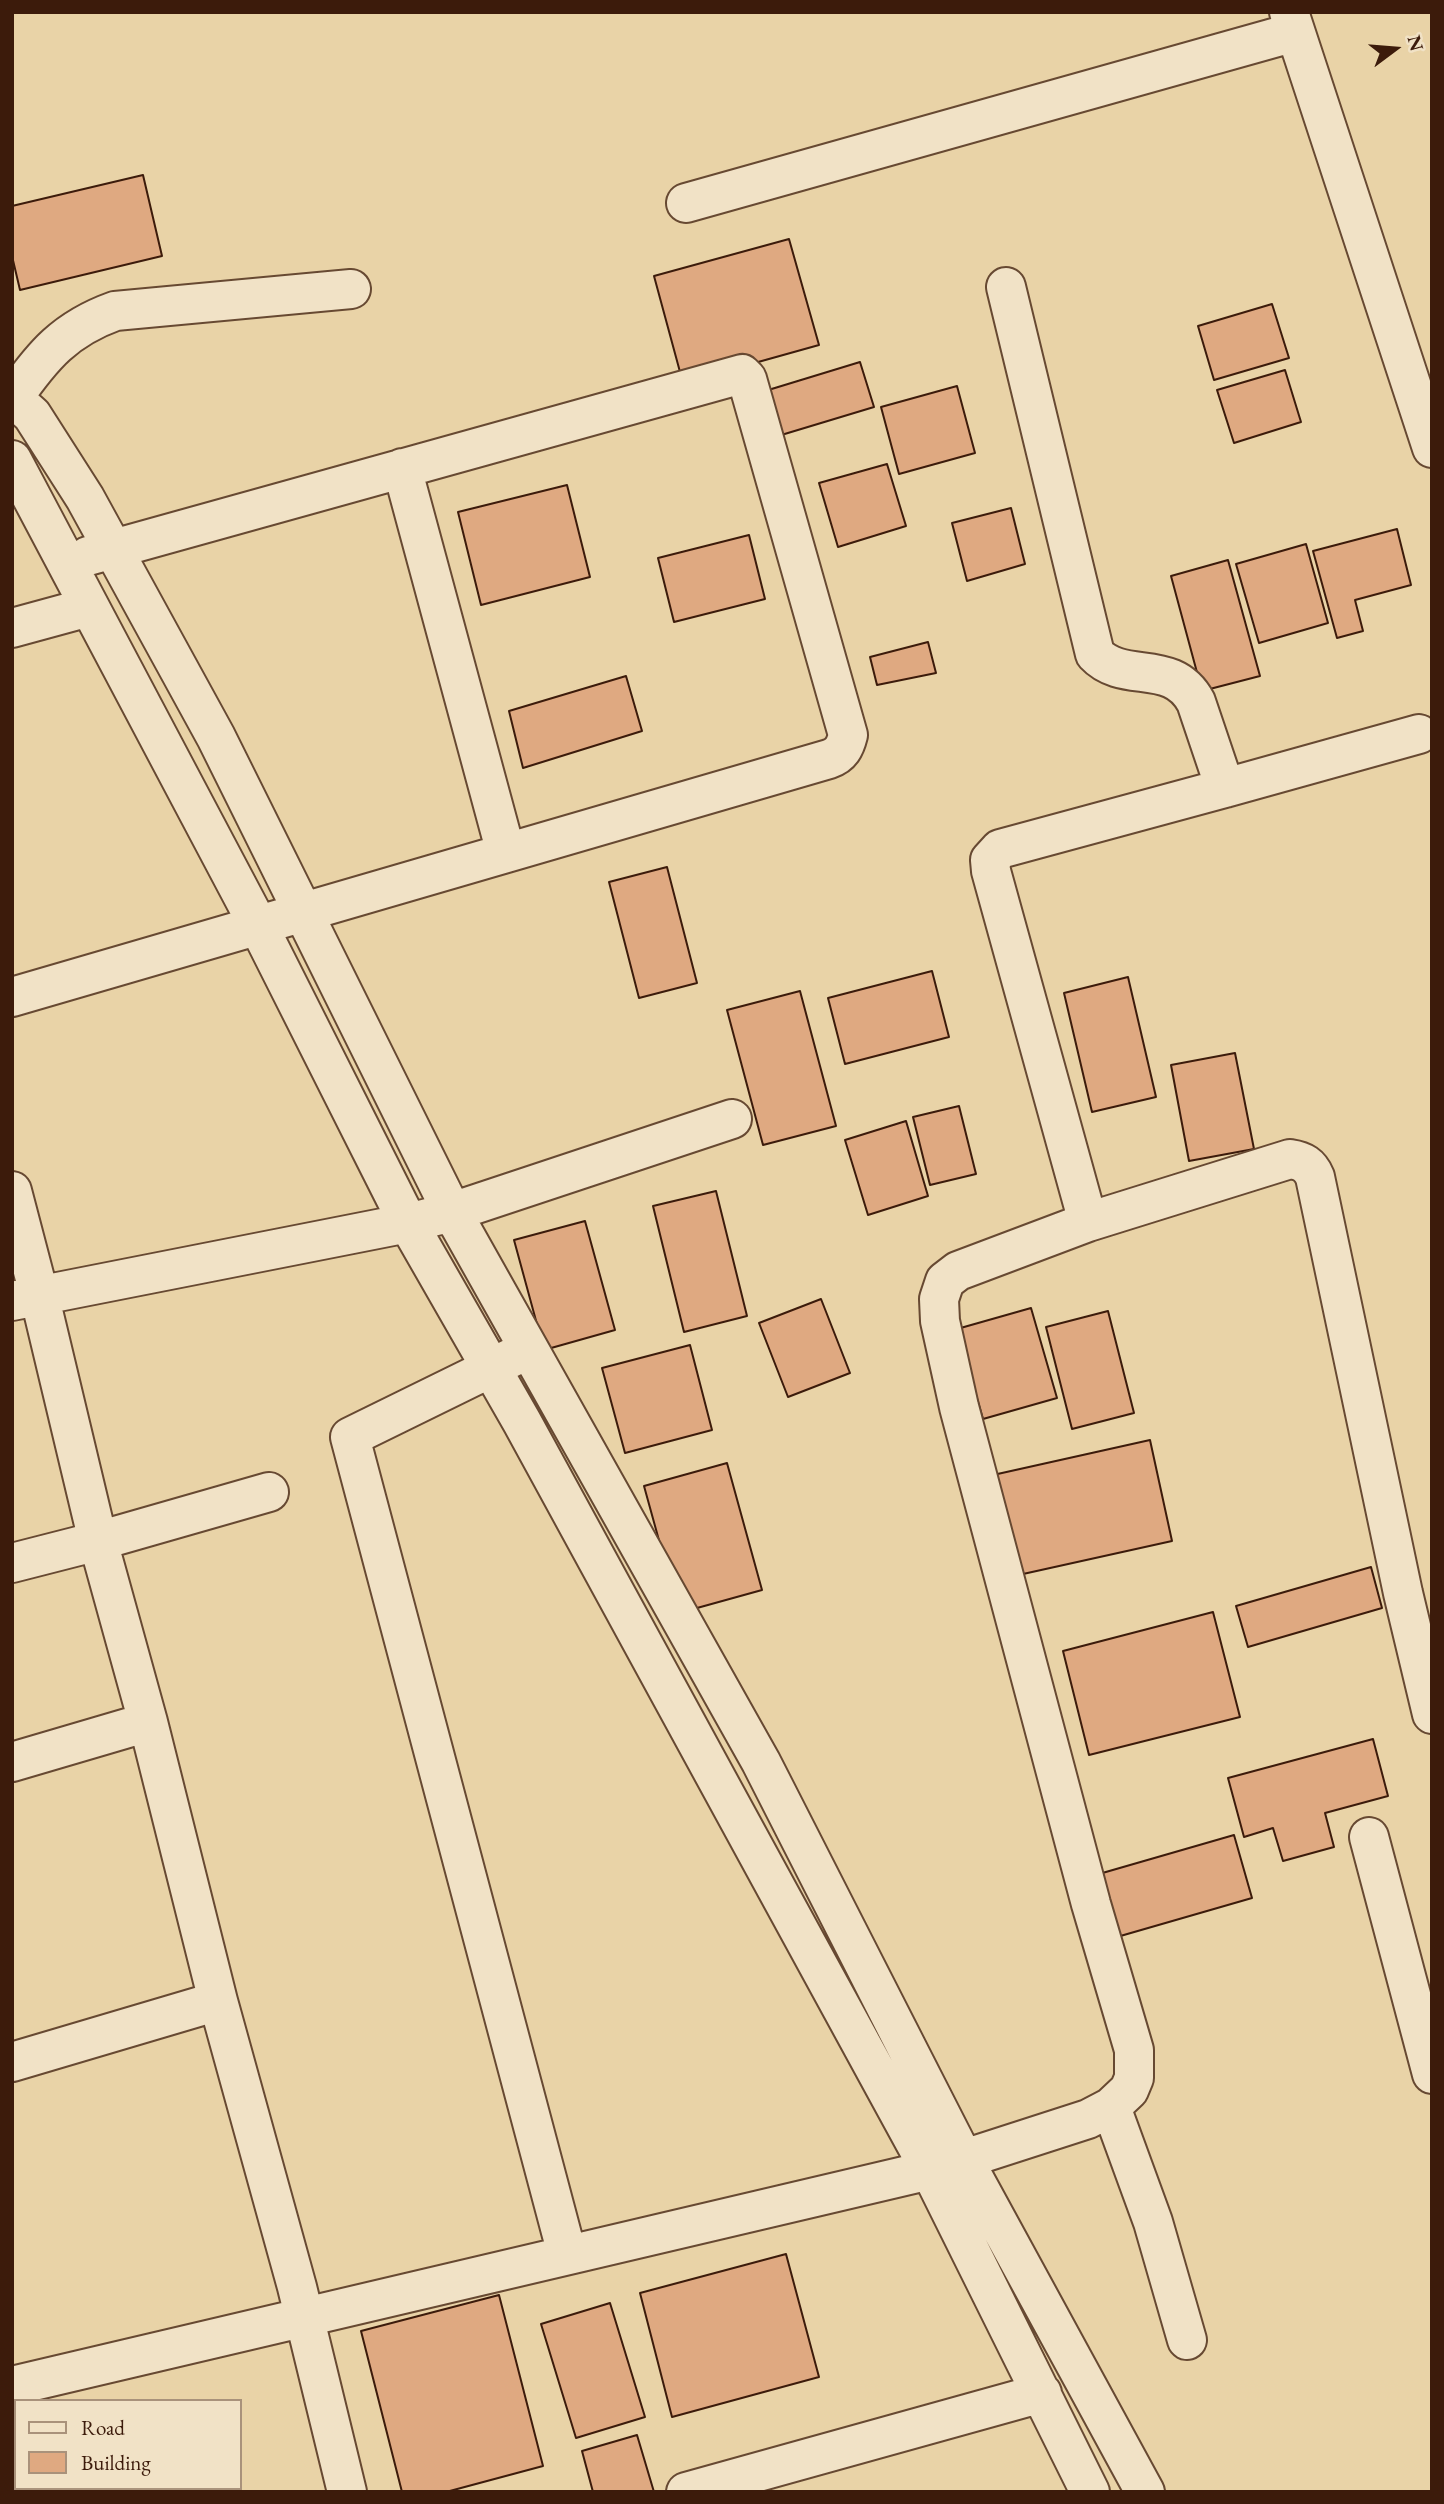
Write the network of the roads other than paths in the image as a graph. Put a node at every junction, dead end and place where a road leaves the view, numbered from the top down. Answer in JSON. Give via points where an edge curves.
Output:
{"nodes":[{"id":1,"x":1292,"y":22,"type":"edge"},
{"id":2,"x":686,"y":203,"type":"dead end"},
{"id":3,"x":1006,"y":287,"type":"dead end"},
{"id":4,"x":351,"y":289,"type":"dead end"},
{"id":5,"x":13,"y":397,"type":"edge"},
{"id":6,"x":1432,"y":448,"type":"edge"},
{"id":7,"x":12,"y":460,"type":"edge"},
{"id":8,"x":402,"y":468,"type":"junction"},
{"id":9,"x":113,"y":548,"type":"junction"},
{"id":10,"x":65,"y":563,"type":"junction"},
{"id":11,"x":89,"y":607,"type":"junction"},
{"id":12,"x":12,"y":628,"type":"edge"},
{"id":13,"x":1419,"y":734,"type":"dead end"},
{"id":14,"x":1225,"y":788,"type":"junction"},
{"id":15,"x":506,"y":853,"type":"junction"},
{"id":16,"x":304,"y":914,"type":"junction"},
{"id":17,"x":258,"y":925,"type":"junction"},
{"id":18,"x":12,"y":997,"type":"edge"},
{"id":19,"x":733,"y":1119,"type":"dead end"},
{"id":20,"x":12,"y":1191,"type":"edge"},
{"id":21,"x":452,"y":1212,"type":"junction"},
{"id":22,"x":1088,"y":1222,"type":"junction"},
{"id":23,"x":408,"y":1223,"type":"junction"},
{"id":24,"x":26,"y":1297,"type":"edge"},
{"id":25,"x":528,"y":1350,"type":"junction"},
{"id":26,"x":492,"y":1368,"type":"junction"},
{"id":27,"x":269,"y":1492,"type":"dead end"},
{"id":28,"x":98,"y":1541,"type":"junction"},
{"id":29,"x":12,"y":1563,"type":"edge"},
{"id":30,"x":1432,"y":1714,"type":"edge"},
{"id":31,"x":148,"y":1722,"type":"junction"},
{"id":32,"x":12,"y":1762,"type":"edge"},
{"id":33,"x":1369,"y":1837,"type":"dead end"},
{"id":34,"x":219,"y":2001,"type":"junction"},
{"id":35,"x":12,"y":2062,"type":"edge"},
{"id":36,"x":1432,"y":2074,"type":"edge"},
{"id":37,"x":1111,"y":2107,"type":"junction"},
{"id":38,"x":947,"y":2165,"type":"junction"},
{"id":39,"x":567,"y":2254,"type":"junction"},
{"id":40,"x":304,"y":2316,"type":"junction"},
{"id":41,"x":1187,"y":2340,"type":"dead end"},
{"id":42,"x":12,"y":2386,"type":"edge"},
{"id":43,"x":1042,"y":2393,"type":"junction"},
{"id":44,"x":347,"y":2492,"type":"edge"},
{"id":45,"x":686,"y":2492,"type":"edge"},
{"id":46,"x":1090,"y":2492,"type":"edge"},
{"id":47,"x":1144,"y":2492,"type":"edge"}],
"edges":[{"from":1,"to":2,"type":"street"},
{"from":1,"to":6,"type":"street"},
{"from":3,"to":14,"type":"street","via":[[1096,654],[1109,665],[1170,678],[1189,690]]},
{"from":4,"to":5,"type":"street","via":[[115,311],[64,336]]},
{"from":5,"to":9,"type":"street","via":[[32,415]]},
{"from":7,"to":10,"type":"street"},
{"from":8,"to":9,"type":"street"},
{"from":8,"to":15,"type":"street"},
{"from":8,"to":15,"type":"street","via":[[745,375],[848,735],[836,757]]},
{"from":9,"to":10,"type":"street"},
{"from":9,"to":16,"type":"street","via":[[216,737]]},
{"from":10,"to":11,"type":"street"},
{"from":11,"to":12,"type":"street"},
{"from":11,"to":17,"type":"street"},
{"from":13,"to":14,"type":"street"},
{"from":14,"to":22,"type":"street","via":[[1000,849],[990,860]]},
{"from":15,"to":16,"type":"street"},
{"from":16,"to":17,"type":"street"},
{"from":16,"to":21,"type":"street"},
{"from":17,"to":18,"type":"street"},
{"from":17,"to":23,"type":"street"},
{"from":19,"to":21,"type":"street"},
{"from":20,"to":24,"type":"street"},
{"from":21,"to":23,"type":"street"},
{"from":21,"to":25,"type":"street"},
{"from":22,"to":30,"type":"street","via":[[1290,1159],[1311,1167]]},
{"from":22,"to":37,"type":"street","via":[[958,1271],[945,1281],[939,1299],[959,1407],[1016,1629],[1134,2050],[1134,2078],[1129,2090]]},
{"from":23,"to":24,"type":"street"},
{"from":23,"to":26,"type":"street"},
{"from":24,"to":28,"type":"street"},
{"from":25,"to":26,"type":"street"},
{"from":25,"to":38,"type":"street","via":[[761,1762]]},
{"from":26,"to":38,"type":"street"},
{"from":26,"to":39,"type":"street","via":[[350,1437]]},
{"from":27,"to":28,"type":"street"},
{"from":28,"to":29,"type":"street"},
{"from":28,"to":31,"type":"street"},
{"from":31,"to":32,"type":"street"},
{"from":31,"to":34,"type":"street"},
{"from":33,"to":36,"type":"street"},
{"from":34,"to":35,"type":"street"},
{"from":34,"to":40,"type":"street"},
{"from":37,"to":38,"type":"street","via":[[1088,2119]]},
{"from":37,"to":41,"type":"street","via":[[1153,2222]]},
{"from":38,"to":39,"type":"street"},
{"from":38,"to":43,"type":"street"},
{"from":38,"to":47,"type":"street"},
{"from":39,"to":40,"type":"street"},
{"from":40,"to":42,"type":"street"},
{"from":40,"to":44,"type":"street"},
{"from":43,"to":45,"type":"street"},
{"from":43,"to":46,"type":"street"}]}
